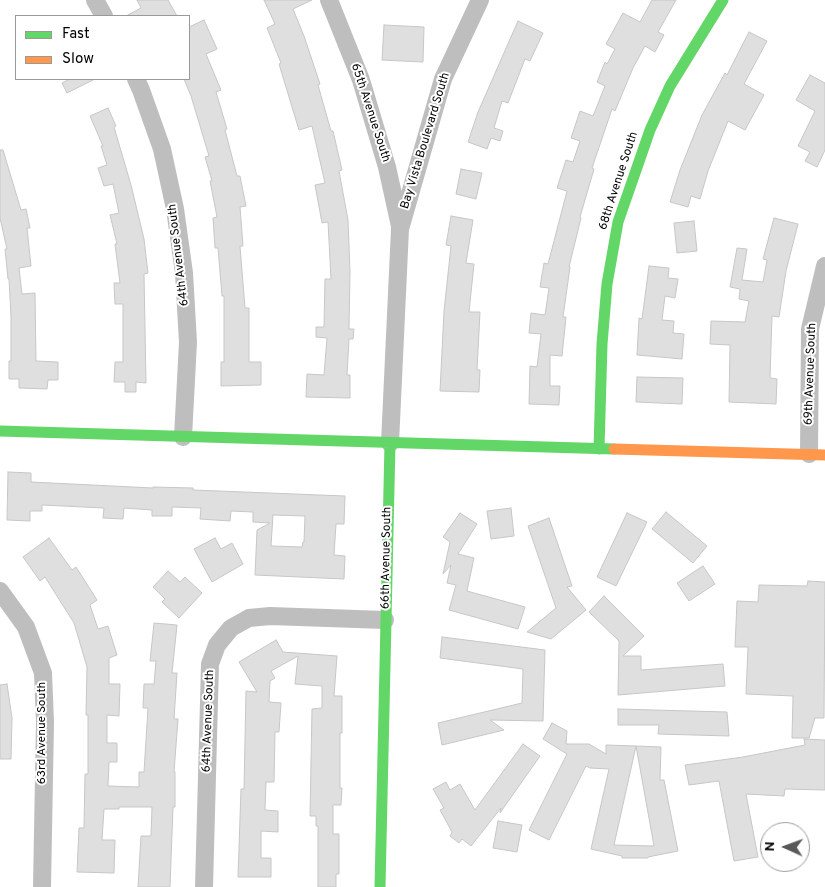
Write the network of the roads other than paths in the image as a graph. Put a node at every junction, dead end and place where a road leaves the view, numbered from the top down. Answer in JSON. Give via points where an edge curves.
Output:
{"nodes":[{"id":1,"x":96,"y":0,"type":"edge"},
{"id":2,"x":329,"y":0,"type":"edge"},
{"id":3,"x":480,"y":0,"type":"edge"},
{"id":4,"x":723,"y":0,"type":"edge"},
{"id":5,"x":104,"y":15,"type":"edge"},
{"id":6,"x":136,"y":80,"type":"edge"},
{"id":7,"x":400,"y":229,"type":"junction"},
{"id":8,"x":825,"y":266,"type":"edge"},
{"id":9,"x":0,"y":431,"type":"edge"},
{"id":10,"x":184,"y":437,"type":"junction"},
{"id":11,"x":390,"y":443,"type":"junction"},
{"id":12,"x":599,"y":449,"type":"junction"},
{"id":13,"x":817,"y":454,"type":"edge"},
{"id":14,"x":0,"y":591,"type":"edge"},
{"id":15,"x":385,"y":620,"type":"junction"},
{"id":16,"x":42,"y":887,"type":"edge"},
{"id":17,"x":204,"y":887,"type":"edge"},
{"id":18,"x":380,"y":887,"type":"edge"}],
"edges":[{"from":1,"to":5,"type":"street"},
{"from":2,"to":7,"type":"street","name":"65th Avenue South","via":[[361,80],[387,167]]},
{"from":3,"to":7,"type":"street","name":"Bay Vista Boulevard South","via":[[443,79]]},
{"from":4,"to":12,"type":"street","name":"68th Avenue South","via":[[666,95],[650,130],[618,222],[607,284]]},
{"from":6,"to":10,"type":"street","name":"64th Avenue South","via":[[162,149],[184,273],[188,342]]},
{"from":7,"to":11,"type":"street","name":"66th Avenue South"},
{"from":8,"to":13,"type":"street","name":"69th Avenue South","via":[[810,329]]},
{"from":9,"to":10,"type":"street"},
{"from":10,"to":11,"type":"street"},
{"from":11,"to":12,"type":"street"},
{"from":11,"to":15,"type":"street","name":"66th Avenue South"},
{"from":12,"to":13,"type":"street"},
{"from":14,"to":16,"type":"street","name":"63rd Avenue South","via":[[26,627],[43,673]]},
{"from":15,"to":17,"type":"street","name":"64th Avenue South","via":[[249,618],[230,628],[216,645],[210,664]]},
{"from":15,"to":18,"type":"street","name":"66th Avenue South"}]}
